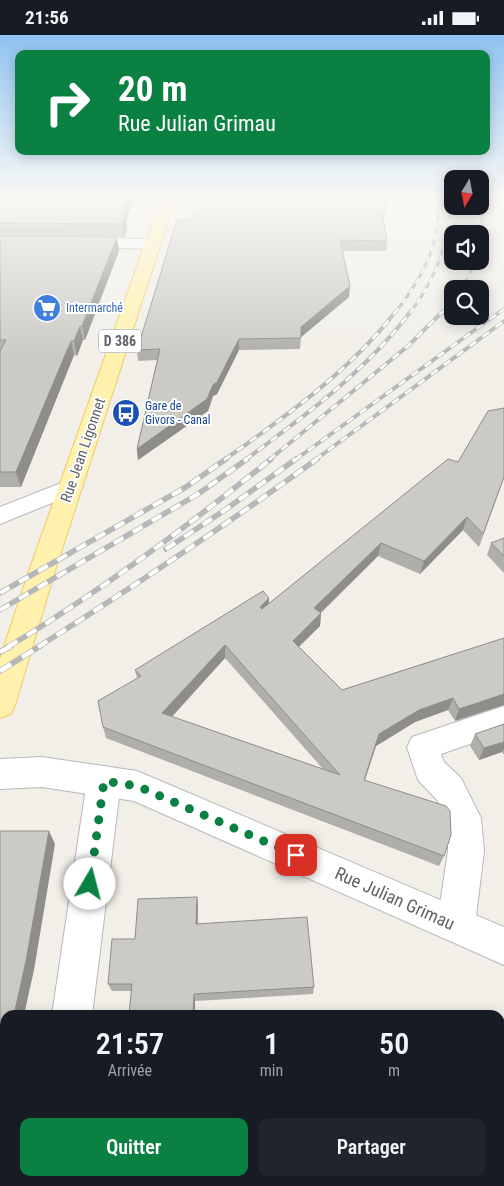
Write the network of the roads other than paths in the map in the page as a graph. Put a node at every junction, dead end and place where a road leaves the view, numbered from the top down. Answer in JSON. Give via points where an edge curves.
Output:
{"nodes":[{"id":1,"x":151,"y":250,"type":"edge"},
{"id":2,"x":71,"y":487,"type":"junction"},
{"id":3,"x":0,"y":516,"type":"edge"},
{"id":4,"x":0,"y":705,"type":"edge"},
{"id":5,"x":504,"y":719,"type":"edge"},
{"id":6,"x":0,"y":774,"type":"edge"},
{"id":7,"x":104,"y":781,"type":"junction"},
{"id":8,"x":456,"y":925,"type":"junction"},
{"id":9,"x":504,"y":946,"type":"edge"},
{"id":10,"x":73,"y":1010,"type":"edge"}],
"edges":[{"from":1,"to":2,"type":"main road","name":"Rue Jean Ligonnet","number":"D 386"},
{"from":2,"to":3,"type":"street"},
{"from":2,"to":4,"type":"main road","name":"Rue Jean Ligonnet","number":"D 386"},
{"from":5,"to":8,"type":"street","via":[[423,747],[430,770],[449,789],[464,818],[466,851]]},
{"from":6,"to":7,"type":"street","name":"Rue Julian Grimau","via":[[42,772]]},
{"from":7,"to":8,"type":"street","name":"Rue Julian Grimau","via":[[137,786]]},
{"from":7,"to":10,"type":"street"},
{"from":8,"to":9,"type":"street","name":"Rue Julian Grimau"}]}
